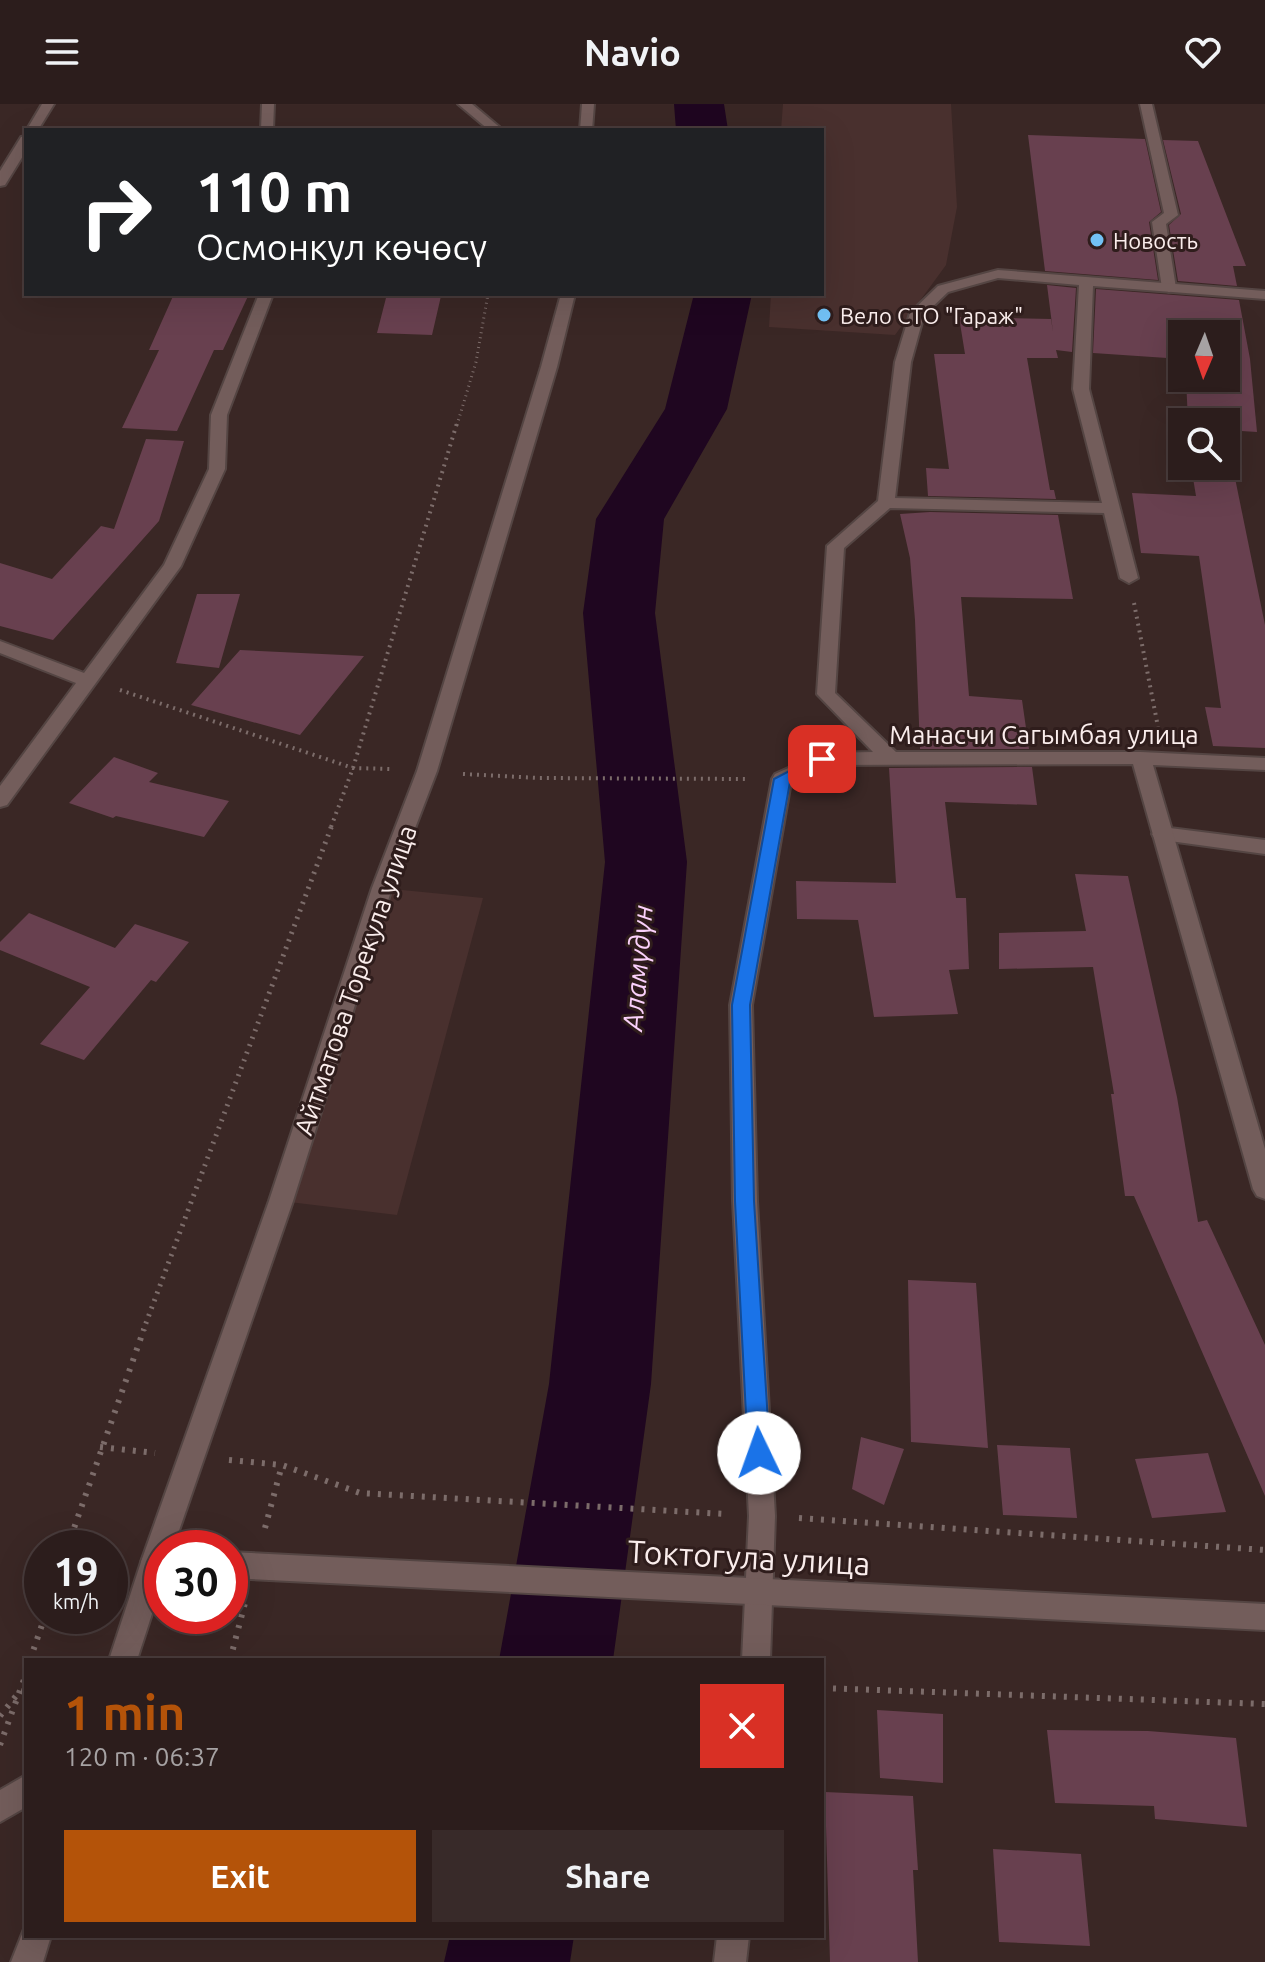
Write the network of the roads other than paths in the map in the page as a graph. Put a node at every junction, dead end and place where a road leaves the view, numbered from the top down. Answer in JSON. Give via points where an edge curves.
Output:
{"nodes":[{"id":1,"x":48,"y":104,"type":"edge"},
{"id":2,"x":268,"y":104,"type":"edge"},
{"id":3,"x":464,"y":104,"type":"edge"},
{"id":4,"x":588,"y":104,"type":"edge"},
{"id":5,"x":1146,"y":104,"type":"edge"},
{"id":6,"x":33,"y":128,"type":"edge"},
{"id":7,"x":267,"y":128,"type":"edge"},
{"id":8,"x":494,"y":128,"type":"edge"},
{"id":9,"x":586,"y":128,"type":"edge"},
{"id":10,"x":24,"y":143,"type":"edge"},
{"id":11,"x":0,"y":182,"type":"edge"},
{"id":12,"x":1086,"y":281,"type":"junction"},
{"id":13,"x":1169,"y":288,"type":"junction"},
{"id":14,"x":1265,"y":295,"type":"edge"},
{"id":15,"x":265,"y":296,"type":"edge"},
{"id":16,"x":567,"y":296,"type":"edge"},
{"id":17,"x":886,"y":503,"type":"junction"},
{"id":18,"x":1111,"y":508,"type":"junction"},
{"id":19,"x":1129,"y":578,"type":"road end"},
{"id":20,"x":0,"y":647,"type":"edge"},
{"id":21,"x":89,"y":681,"type":"junction"},
{"id":22,"x":1141,"y":758,"type":"junction"},
{"id":23,"x":891,"y":759,"type":"junction"},
{"id":24,"x":1265,"y":764,"type":"edge"},
{"id":25,"x":0,"y":800,"type":"edge"},
{"id":26,"x":1162,"y":834,"type":"junction"},
{"id":27,"x":1265,"y":847,"type":"edge"},
{"id":28,"x":1265,"y":1189,"type":"edge"},
{"id":29,"x":169,"y":1530,"type":"edge"},
{"id":30,"x":248,"y":1566,"type":"edge"},
{"id":31,"x":749,"y":1591,"type":"junction"},
{"id":32,"x":144,"y":1601,"type":"edge"},
{"id":33,"x":1265,"y":1617,"type":"edge"},
{"id":34,"x":124,"y":1658,"type":"edge"},
{"id":35,"x":756,"y":1658,"type":"edge"},
{"id":36,"x":24,"y":1791,"type":"edge"},
{"id":37,"x":0,"y":1807,"type":"edge"},
{"id":38,"x":34,"y":1938,"type":"edge"},
{"id":39,"x":733,"y":1938,"type":"edge"},
{"id":40,"x":27,"y":1962,"type":"edge"},
{"id":41,"x":730,"y":1962,"type":"edge"}],
"edges":[{"from":1,"to":6,"type":"street"},
{"from":2,"to":7,"type":"street"},
{"from":3,"to":8,"type":"street"},
{"from":4,"to":9,"type":"street"},
{"from":5,"to":13,"type":"street","via":[[1171,215],[1159,222]]},
{"from":10,"to":11,"type":"street"},
{"from":12,"to":13,"type":"street"},
{"from":12,"to":17,"type":"street","via":[[998,274],[943,289],[917,313],[903,362]]},
{"from":12,"to":18,"type":"street","via":[[1081,389]]},
{"from":13,"to":14,"type":"street"},
{"from":15,"to":21,"type":"street","via":[[219,415],[217,469],[172,566]]},
{"from":16,"to":29,"type":"street","name":"Айтматова Торекула улица","via":[[427,771],[382,888]]},
{"from":17,"to":18,"type":"street"},
{"from":17,"to":23,"type":"street","via":[[836,546],[826,694]]},
{"from":18,"to":19,"type":"street"},
{"from":20,"to":21,"type":"street"},
{"from":21,"to":25,"type":"street"},
{"from":22,"to":23,"type":"street","name":"Манасчи Сагымбая улица"},
{"from":22,"to":24,"type":"street","name":"Манасчи Сагымбая улица"},
{"from":22,"to":26,"type":"street"},
{"from":23,"to":31,"type":"street","name":"Манасчи Сагымбая улица","via":[[822,759],[782,779],[741,1005],[760,1516]]},
{"from":26,"to":27,"type":"street"},
{"from":26,"to":28,"type":"street"},
{"from":30,"to":31,"type":"street","name":"Токтогула улица"},
{"from":31,"to":33,"type":"street","name":"Токтогула улица"},
{"from":31,"to":35,"type":"street"},
{"from":32,"to":34,"type":"street","name":"Айтматова Торекула улица"},
{"from":36,"to":37,"type":"street"},
{"from":38,"to":40,"type":"street"},
{"from":39,"to":41,"type":"street"}]}
